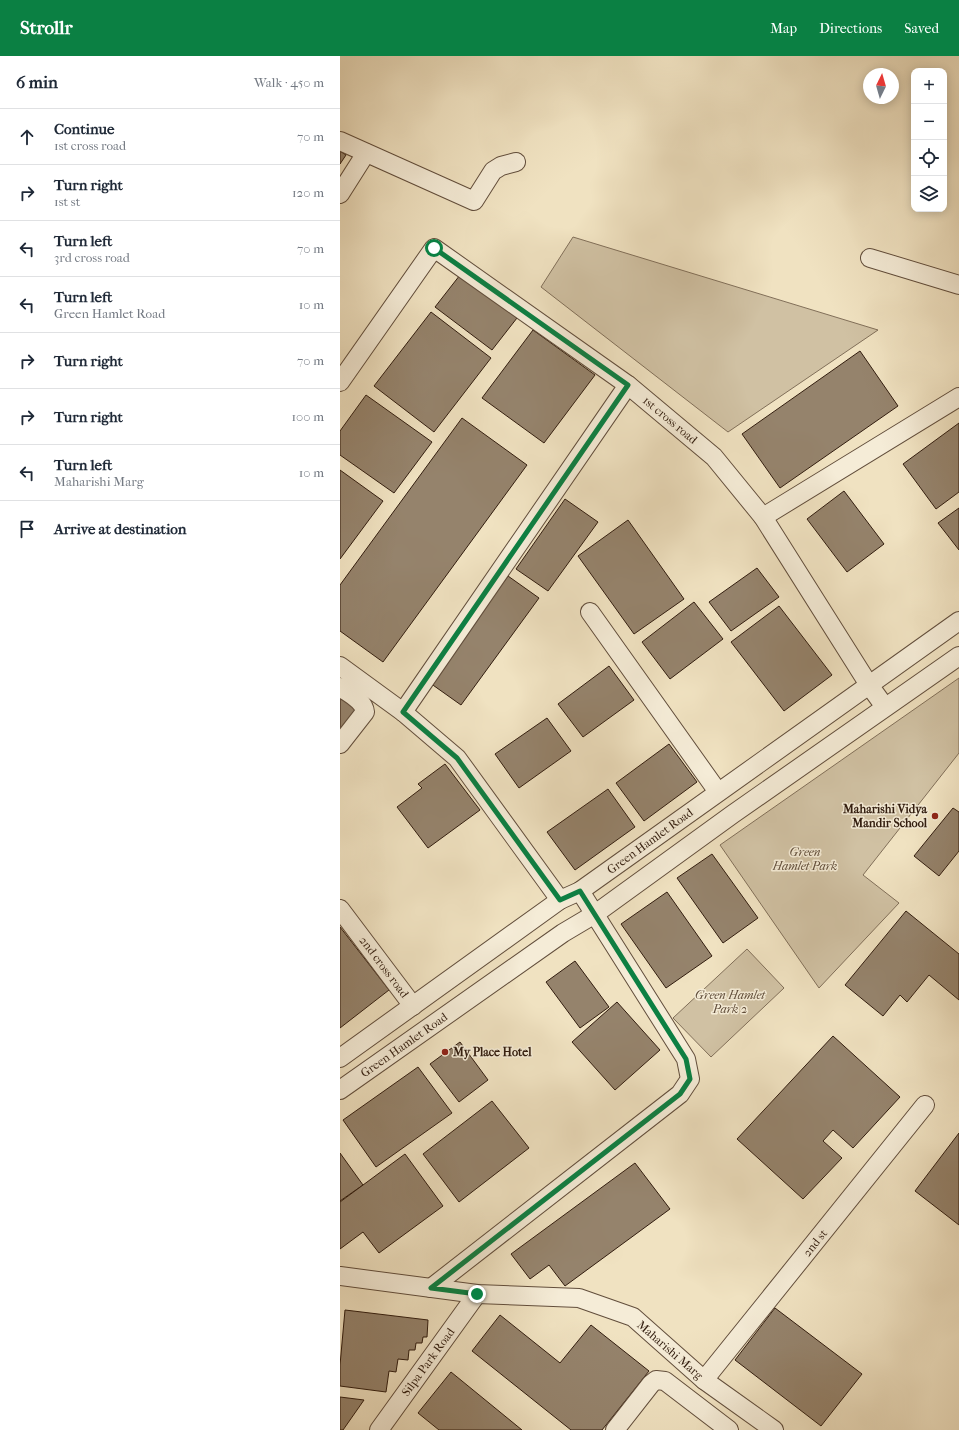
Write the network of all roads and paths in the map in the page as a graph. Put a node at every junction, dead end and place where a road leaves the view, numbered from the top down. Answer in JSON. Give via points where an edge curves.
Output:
{"nodes":[{"id":1,"x":340,"y":141,"type":"edge"},
{"id":2,"x":366,"y":153,"type":"junction"},
{"id":3,"x":516,"y":162,"type":"dead end"},
{"id":4,"x":340,"y":194,"type":"edge"},
{"id":5,"x":870,"y":258,"type":"dead end"},
{"id":6,"x":959,"y":285,"type":"edge"},
{"id":7,"x":340,"y":382,"type":"edge"},
{"id":8,"x":628,"y":385,"type":"junction"},
{"id":9,"x":959,"y":397,"type":"edge"},
{"id":10,"x":763,"y":517,"type":"junction"},
{"id":11,"x":590,"y":612,"type":"dead end"},
{"id":12,"x":959,"y":621,"type":"edge"},
{"id":13,"x":959,"y":656,"type":"edge"},
{"id":14,"x":340,"y":666,"type":"edge"},
{"id":15,"x":869,"y":686,"type":"junction"},
{"id":16,"x":340,"y":687,"type":"edge"},
{"id":17,"x":885,"y":707,"type":"junction"},
{"id":18,"x":403,"y":712,"type":"junction"},
{"id":19,"x":340,"y":744,"type":"edge"},
{"id":20,"x":718,"y":792,"type":"junction"},
{"id":21,"x":580,"y":891,"type":"junction"},
{"id":22,"x":560,"y":900,"type":"junction"},
{"id":23,"x":340,"y":909,"type":"edge"},
{"id":24,"x":595,"y":914,"type":"junction"},
{"id":25,"x":413,"y":1006,"type":"junction"},
{"id":26,"x":340,"y":1058,"type":"edge"},
{"id":27,"x":340,"y":1090,"type":"edge"},
{"id":28,"x":925,"y":1105,"type":"dead end"},
{"id":29,"x":340,"y":1276,"type":"edge"},
{"id":30,"x":431,"y":1288,"type":"junction"},
{"id":31,"x":477,"y":1294,"type":"junction"},
{"id":32,"x":704,"y":1380,"type":"junction"},
{"id":33,"x":379,"y":1430,"type":"edge"},
{"id":34,"x":615,"y":1430,"type":"edge"},
{"id":35,"x":729,"y":1430,"type":"edge"},
{"id":36,"x":774,"y":1430,"type":"edge"}],
"edges":[{"from":1,"to":2,"type":"street"},
{"from":2,"to":3,"type":"street","via":[[474,201],[493,171]]},
{"from":2,"to":4,"type":"street"},
{"from":5,"to":6,"type":"street"},
{"from":7,"to":8,"type":"street","name":"1st cross road","via":[[434,248]]},
{"from":8,"to":10,"type":"street","name":"1st cross road","via":[[714,457]]},
{"from":8,"to":18,"type":"street"},
{"from":9,"to":10,"type":"street"},
{"from":10,"to":15,"type":"street","name":"1st cross road"},
{"from":11,"to":20,"type":"street"},
{"from":12,"to":15,"type":"street","name":"Green Hamlet Road"},
{"from":13,"to":17,"type":"street","name":"Green Hamlet Road"},
{"from":14,"to":18,"type":"street"},
{"from":15,"to":17,"type":"street","name":"1st cross road"},
{"from":15,"to":20,"type":"street","name":"Green Hamlet Road"},
{"from":16,"to":19,"type":"street","via":[[361,703],[364,712]]},
{"from":17,"to":24,"type":"street","name":"Green Hamlet Road"},
{"from":18,"to":22,"type":"street","via":[[457,758]]},
{"from":20,"to":21,"type":"street","name":"Green Hamlet Road"},
{"from":21,"to":22,"type":"street","name":"Green Hamlet Road"},
{"from":21,"to":24,"type":"street"},
{"from":22,"to":25,"type":"street","name":"Green Hamlet Road"},
{"from":23,"to":25,"type":"street","name":"2nd cross road"},
{"from":24,"to":27,"type":"street","name":"Green Hamlet Road","via":[[556,938]]},
{"from":24,"to":30,"type":"street","via":[[686,1059],[690,1079],[680,1094]]},
{"from":25,"to":26,"type":"street","name":"Green Hamlet Road"},
{"from":28,"to":32,"type":"street","name":"2nd st"},
{"from":29,"to":30,"type":"street","name":"Maharishi Marg"},
{"from":30,"to":31,"type":"street","name":"Maharishi Marg"},
{"from":31,"to":32,"type":"street","name":"Maharishi Marg","via":[[579,1298],[633,1317]]},
{"from":31,"to":33,"type":"street","name":"Silpa Park Road"},
{"from":32,"to":36,"type":"street","name":"Maharishi Marg"},
{"from":34,"to":35,"type":"street","via":[[656,1380],[665,1381]]}]}
